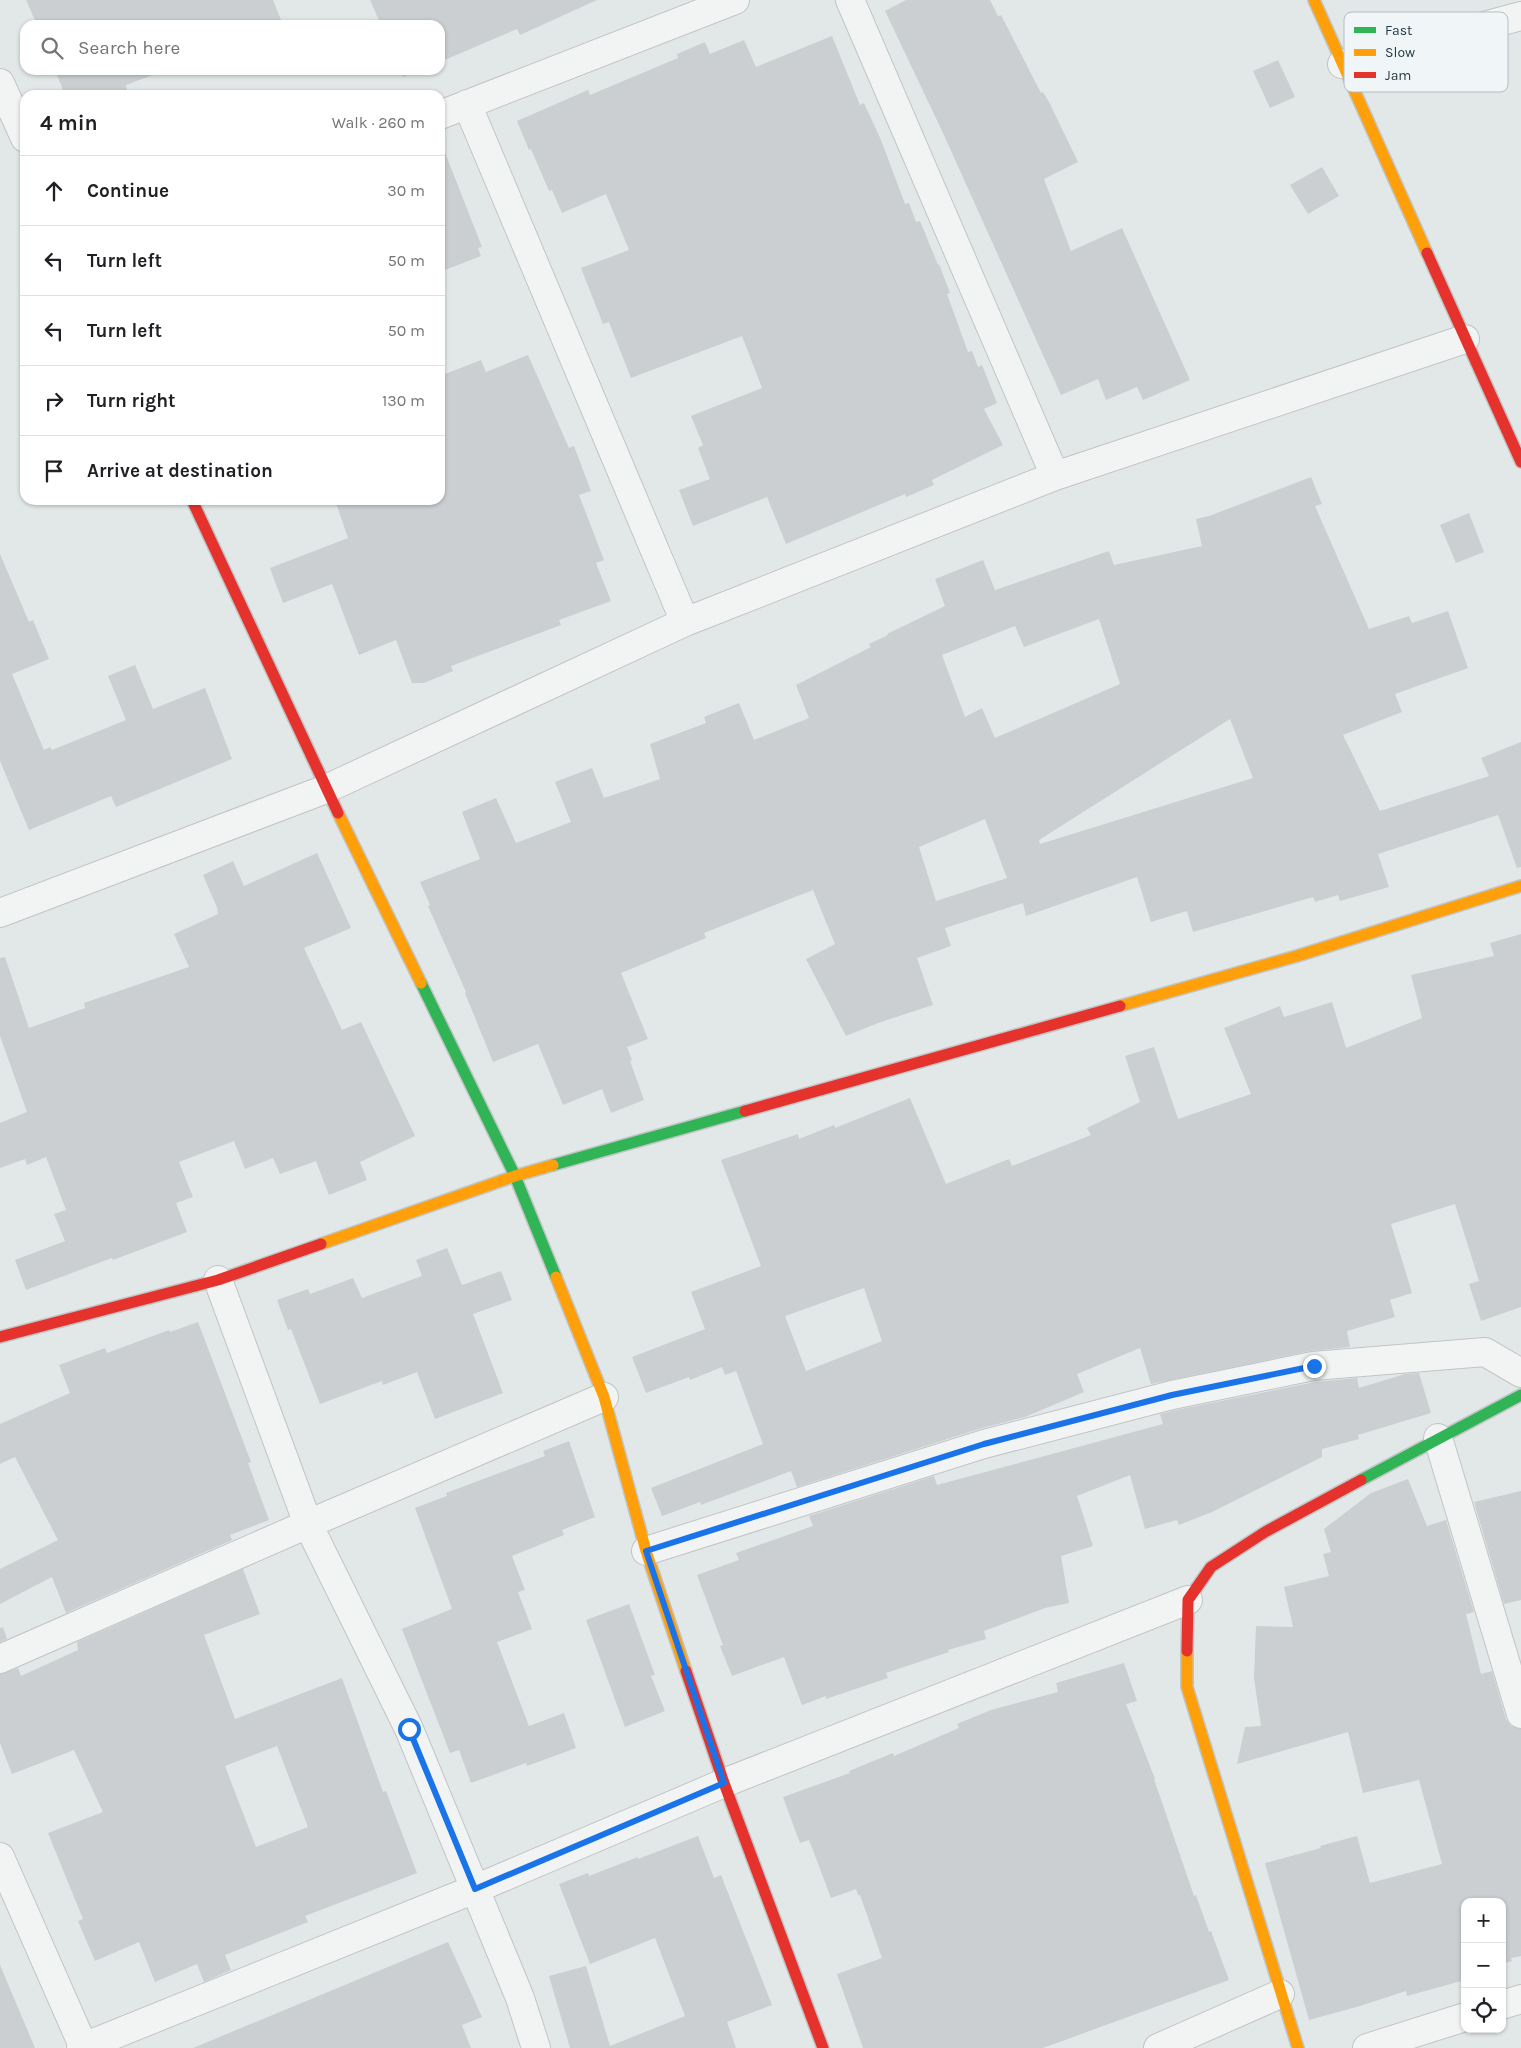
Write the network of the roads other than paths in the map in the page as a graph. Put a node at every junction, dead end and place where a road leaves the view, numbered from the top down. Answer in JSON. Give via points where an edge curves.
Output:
{"nodes":[{"id":1,"x":735,"y":0,"type":"edge"},
{"id":2,"x":850,"y":0,"type":"edge"},
{"id":3,"x":1314,"y":0,"type":"edge"},
{"id":4,"x":1521,"y":16,"type":"edge"},
{"id":5,"x":1508,"y":19,"type":"edge"},
{"id":6,"x":1342,"y":64,"type":"joint"},
{"id":7,"x":1344,"y":68,"type":"edge"},
{"id":8,"x":0,"y":83,"type":"edge"},
{"id":9,"x":1355,"y":92,"type":"edge"},
{"id":10,"x":467,"y":104,"type":"junction"},
{"id":11,"x":445,"y":113,"type":"edge"},
{"id":12,"x":20,"y":127,"type":"edge"},
{"id":13,"x":1465,"y":338,"type":"junction"},
{"id":14,"x":1515,"y":431,"type":"edge"},
{"id":15,"x":1521,"y":462,"type":"edge"},
{"id":16,"x":1055,"y":476,"type":"junction"},
{"id":17,"x":194,"y":505,"type":"edge"},
{"id":18,"x":685,"y":622,"type":"junction"},
{"id":19,"x":326,"y":789,"type":"junction"},
{"id":20,"x":1521,"y":886,"type":"edge"},
{"id":21,"x":0,"y":912,"type":"edge"},
{"id":22,"x":515,"y":1176,"type":"junction"},
{"id":23,"x":218,"y":1280,"type":"junction"},
{"id":24,"x":0,"y":1337,"type":"edge"},
{"id":25,"x":1521,"y":1373,"type":"edge"},
{"id":26,"x":1521,"y":1396,"type":"edge"},
{"id":27,"x":604,"y":1398,"type":"junction"},
{"id":28,"x":1438,"y":1438,"type":"junction"},
{"id":29,"x":308,"y":1524,"type":"junction"},
{"id":30,"x":646,"y":1551,"type":"junction"},
{"id":31,"x":1188,"y":1600,"type":"junction"},
{"id":32,"x":0,"y":1659,"type":"edge"},
{"id":33,"x":1521,"y":1714,"type":"edge"},
{"id":34,"x":724,"y":1783,"type":"junction"},
{"id":35,"x":0,"y":1857,"type":"edge"},
{"id":36,"x":475,"y":1889,"type":"junction"},
{"id":37,"x":1280,"y":1994,"type":"junction"},
{"id":38,"x":1521,"y":1999,"type":"edge"},
{"id":39,"x":1506,"y":2004,"type":"edge"},
{"id":40,"x":1461,"y":2018,"type":"edge"},
{"id":41,"x":83,"y":2048,"type":"edge"},
{"id":42,"x":536,"y":2048,"type":"edge"},
{"id":43,"x":823,"y":2048,"type":"edge"},
{"id":44,"x":1158,"y":2048,"type":"edge"},
{"id":45,"x":1298,"y":2048,"type":"edge"},
{"id":46,"x":1367,"y":2048,"type":"edge"}],
"edges":[{"from":1,"to":10,"type":"street"},
{"from":2,"to":16,"type":"street"},
{"from":3,"to":6,"type":"street"},
{"from":4,"to":5,"type":"street"},
{"from":6,"to":7,"type":"street"},
{"from":8,"to":12,"type":"street"},
{"from":9,"to":13,"type":"street"},
{"from":10,"to":11,"type":"street"},
{"from":10,"to":18,"type":"street"},
{"from":13,"to":14,"type":"street"},
{"from":13,"to":16,"type":"street"},
{"from":14,"to":15,"type":"street"},
{"from":16,"to":18,"type":"street"},
{"from":17,"to":19,"type":"street"},
{"from":18,"to":19,"type":"street"},
{"from":19,"to":21,"type":"street"},
{"from":19,"to":22,"type":"street"},
{"from":20,"to":22,"type":"street","via":[[1288,959]]},
{"from":22,"to":23,"type":"street"},
{"from":22,"to":27,"type":"street"},
{"from":23,"to":24,"type":"street"},
{"from":23,"to":29,"type":"street"},
{"from":25,"to":30,"type":"street","via":[[1485,1352],[1314,1366],[1172,1395],[984,1444]]},
{"from":26,"to":28,"type":"street"},
{"from":27,"to":29,"type":"street"},
{"from":27,"to":30,"type":"street"},
{"from":28,"to":31,"type":"street","via":[[1265,1532],[1211,1567]]},
{"from":28,"to":33,"type":"street"},
{"from":29,"to":32,"type":"street"},
{"from":29,"to":36,"type":"street","via":[[409,1729]]},
{"from":30,"to":34,"type":"street"},
{"from":31,"to":34,"type":"street"},
{"from":31,"to":37,"type":"street","via":[[1187,1687]]},
{"from":34,"to":36,"type":"street"},
{"from":34,"to":43,"type":"street"},
{"from":35,"to":41,"type":"street"},
{"from":36,"to":41,"type":"street"},
{"from":36,"to":42,"type":"street","via":[[520,1998]]},
{"from":37,"to":44,"type":"street"},
{"from":37,"to":45,"type":"street"},
{"from":38,"to":39,"type":"street"},
{"from":40,"to":46,"type":"street"}]}
